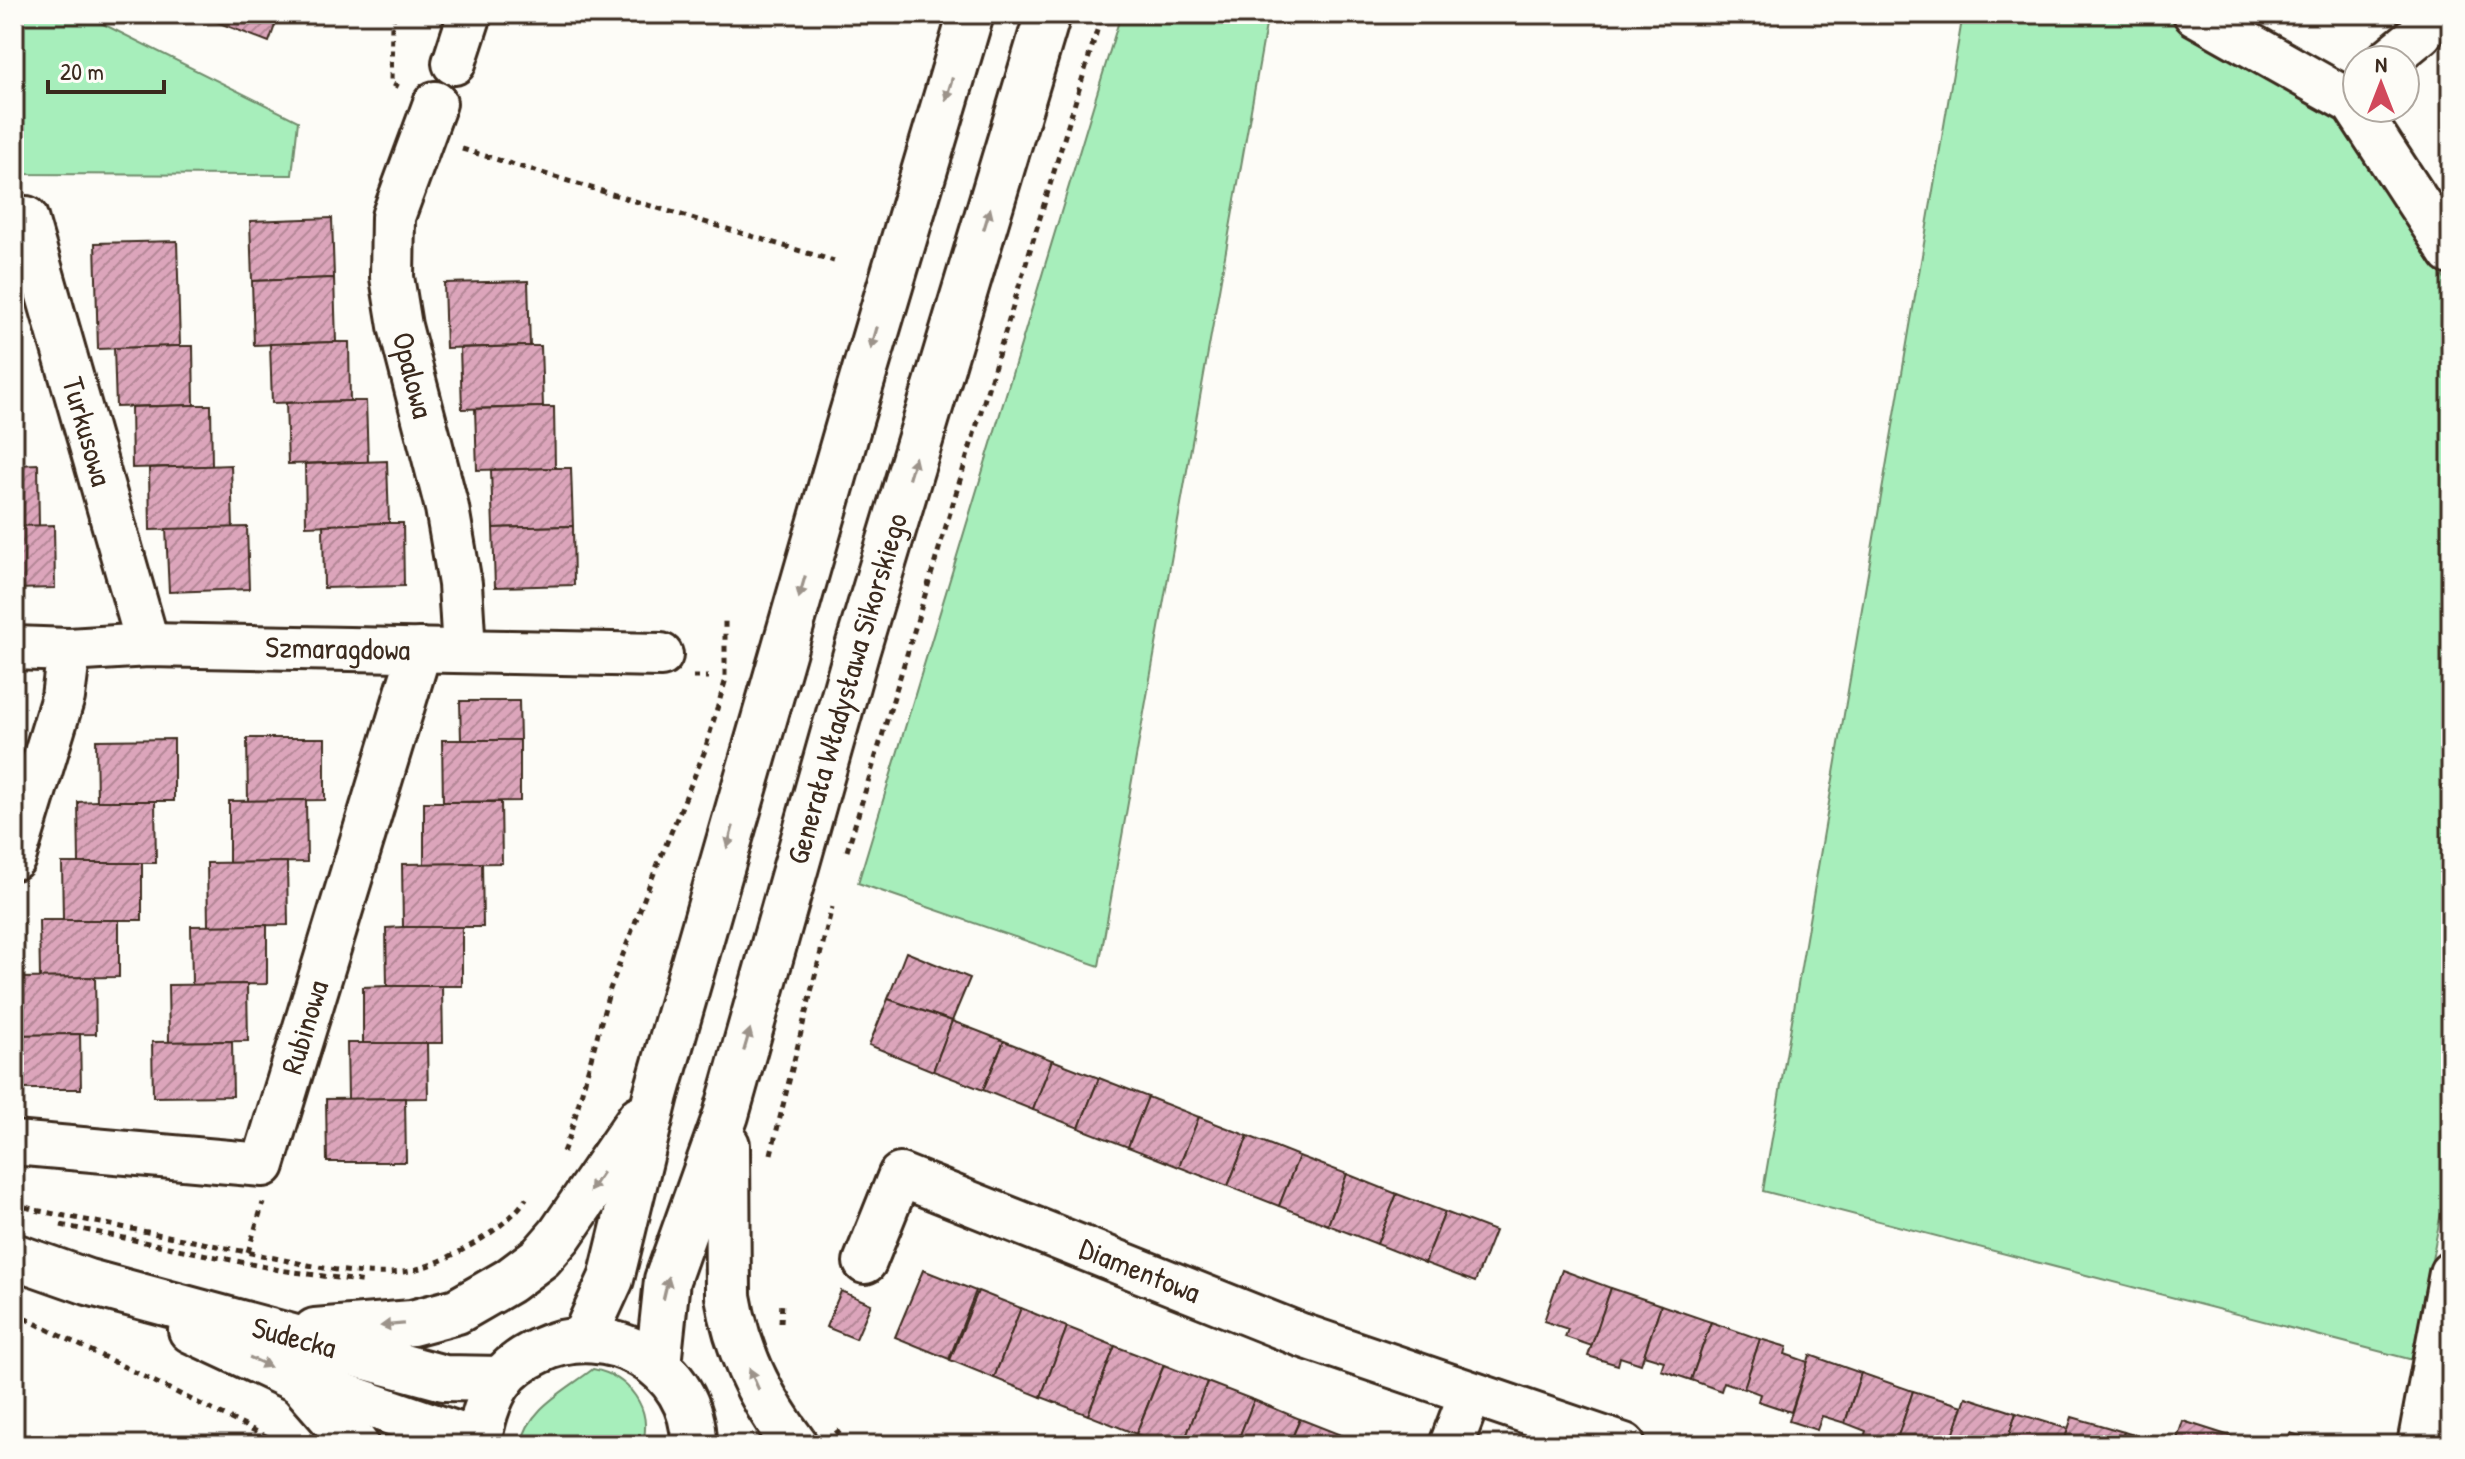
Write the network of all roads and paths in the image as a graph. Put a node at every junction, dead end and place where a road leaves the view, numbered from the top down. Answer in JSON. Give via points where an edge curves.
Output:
{"nodes":[{"id":1,"x":18,"y":14,"type":"edge"},
{"id":2,"x":395,"y":14,"type":"edge"},
{"id":3,"x":470,"y":14,"type":"edge"},
{"id":4,"x":971,"y":14,"type":"edge"},
{"id":5,"x":1048,"y":14,"type":"edge"},
{"id":6,"x":1102,"y":14,"type":"edge"},
{"id":7,"x":2195,"y":14,"type":"edge"},
{"id":8,"x":2433,"y":26,"type":"edge"},
{"id":9,"x":2409,"y":44,"type":"edge"},
{"id":10,"x":14,"y":59,"type":"edge"},
{"id":11,"x":454,"y":63,"type":"dead end"},
{"id":12,"x":2341,"y":86,"type":"edge"},
{"id":13,"x":429,"y":120,"type":"junction"},
{"id":14,"x":2367,"y":124,"type":"edge"},
{"id":15,"x":20,"y":218,"type":"edge"},
{"id":16,"x":2451,"y":253,"type":"edge"},
{"id":17,"x":834,"y":261,"type":"dead end"},
{"id":18,"x":725,"y":621,"type":"dead end"},
{"id":19,"x":148,"y":645,"type":"junction"},
{"id":20,"x":14,"y":648,"type":"edge"},
{"id":21,"x":69,"y":650,"type":"junction"},
{"id":22,"x":420,"y":650,"type":"junction"},
{"id":23,"x":464,"y":651,"type":"junction"},
{"id":24,"x":661,"y":655,"type":"dead end"},
{"id":25,"x":14,"y":858,"type":"edge"},
{"id":26,"x":845,"y":859,"type":"dead end"},
{"id":27,"x":832,"y":905,"type":"dead end"},
{"id":28,"x":656,"y":1095,"type":"junction"},
{"id":29,"x":726,"y":1115,"type":"junction"},
{"id":30,"x":14,"y":1143,"type":"edge"},
{"id":31,"x":559,"y":1160,"type":"dead end"},
{"id":32,"x":769,"y":1164,"type":"dead end"},
{"id":33,"x":526,"y":1198,"type":"dead end"},
{"id":34,"x":14,"y":1203,"type":"edge"},
{"id":35,"x":28,"y":1216,"type":"dead end"},
{"id":36,"x":41,"y":1220,"type":"dead end"},
{"id":37,"x":55,"y":1223,"type":"dead end"},
{"id":38,"x":14,"y":1256,"type":"edge"},
{"id":39,"x":457,"y":1261,"type":"dead end"},
{"id":40,"x":865,"y":1262,"type":"dead end"},
{"id":41,"x":432,"y":1273,"type":"dead end"},
{"id":42,"x":2451,"y":1273,"type":"edge"},
{"id":43,"x":88,"y":1282,"type":"junction"},
{"id":44,"x":372,"y":1282,"type":"dead end"},
{"id":45,"x":782,"y":1300,"type":"dead end"},
{"id":46,"x":14,"y":1313,"type":"edge"},
{"id":47,"x":781,"y":1323,"type":"dead end"},
{"id":48,"x":285,"y":1333,"type":"junction"},
{"id":49,"x":584,"y":1338,"type":"junction"},
{"id":50,"x":658,"y":1365,"type":"junction"},
{"id":51,"x":502,"y":1379,"type":"junction"},
{"id":52,"x":298,"y":1380,"type":"junction"},
{"id":53,"x":1470,"y":1395,"type":"junction"},
{"id":54,"x":284,"y":1445,"type":"edge"},
{"id":55,"x":356,"y":1445,"type":"edge"},
{"id":56,"x":478,"y":1445,"type":"edge"},
{"id":57,"x":694,"y":1445,"type":"edge"},
{"id":58,"x":795,"y":1445,"type":"edge"},
{"id":59,"x":1451,"y":1445,"type":"edge"},
{"id":60,"x":1624,"y":1445,"type":"edge"},
{"id":61,"x":2419,"y":1445,"type":"edge"}],
"edges":[{"from":1,"to":10,"type":"path"},
{"from":2,"to":13,"type":"path","via":[[391,83]]},
{"from":3,"to":11,"type":"street"},
{"from":4,"to":28,"type":"street","one_way":true},
{"from":29,"to":5,"type":"street","name":"Generała Władysława Sikorskiego","one_way":true,"via":[[857,650]]},
{"from":6,"to":26,"type":"path"},
{"from":7,"to":12,"type":"street"},
{"from":8,"to":9,"type":"street"},
{"from":13,"to":17,"type":"path"},
{"from":13,"to":23,"type":"street","name":"Opalowa","via":[[393,217],[392,277],[447,508]]},
{"from":14,"to":16,"type":"street"},
{"from":15,"to":19,"type":"street","name":"Turkusowa"},
{"from":18,"to":31,"type":"path","via":[[725,682],[704,753],[610,989]]},
{"from":19,"to":21,"type":"street","name":"Szmaragdowa"},
{"from":19,"to":22,"type":"street","name":"Szmaragdowa"},
{"from":20,"to":21,"type":"street","name":"Szmaragdowa"},
{"from":21,"to":25,"type":"street","via":[[63,697]]},
{"from":22,"to":23,"type":"street","name":"Szmaragdowa"},
{"from":22,"to":30,"type":"street","name":"Rubinowa","via":[[263,1165]]},
{"from":23,"to":24,"type":"street","name":"Szmaragdowa"},
{"from":27,"to":32,"type":"path"},
{"from":28,"to":48,"type":"street","one_way":true,"via":[[560,1235],[541,1257],[487,1296],[412,1323]]},
{"from":28,"to":49,"type":"street","via":[[613,1270]]},
{"from":50,"to":29,"type":"street","name":"Generała Władysława Sikorskiego","one_way":true,"via":[[667,1280]]},
{"from":58,"to":29,"type":"street","one_way":true,"via":[[757,1386],[730,1311]]},
{"from":33,"to":34,"type":"path","via":[[498,1228],[455,1253],[407,1272],[366,1274]]},
{"from":35,"to":36,"type":"path"},
{"from":37,"to":44,"type":"path","via":[[280,1270]]},
{"from":38,"to":43,"type":"street","name":"Sudecka"},
{"from":39,"to":41,"type":"path"},
{"from":40,"to":53,"type":"street","name":"Diamentowa","via":[[900,1175],[1301,1335]]},
{"from":42,"to":61,"type":"street"},
{"from":43,"to":48,"type":"street","name":"Sudecka"},
{"from":43,"to":52,"type":"street","name":"Sudecka","one_way":true},
{"from":45,"to":47,"type":"path"},
{"from":46,"to":54,"type":"path"},
{"from":48,"to":51,"type":"street","name":"Sudecka","via":[[444,1378]]},
{"from":49,"to":50,"type":"street","via":[[636,1350]]},
{"from":49,"to":51,"type":"street","via":[[553,1344],[524,1358]]},
{"from":50,"to":57,"type":"street","via":[[689,1412]]},
{"from":51,"to":56,"type":"street","via":[[484,1410]]},
{"from":52,"to":55,"type":"street"},
{"from":52,"to":56,"type":"street","name":"Sudecka"},
{"from":53,"to":59,"type":"street"},
{"from":53,"to":60,"type":"street","name":"Diamentowa"}]}
